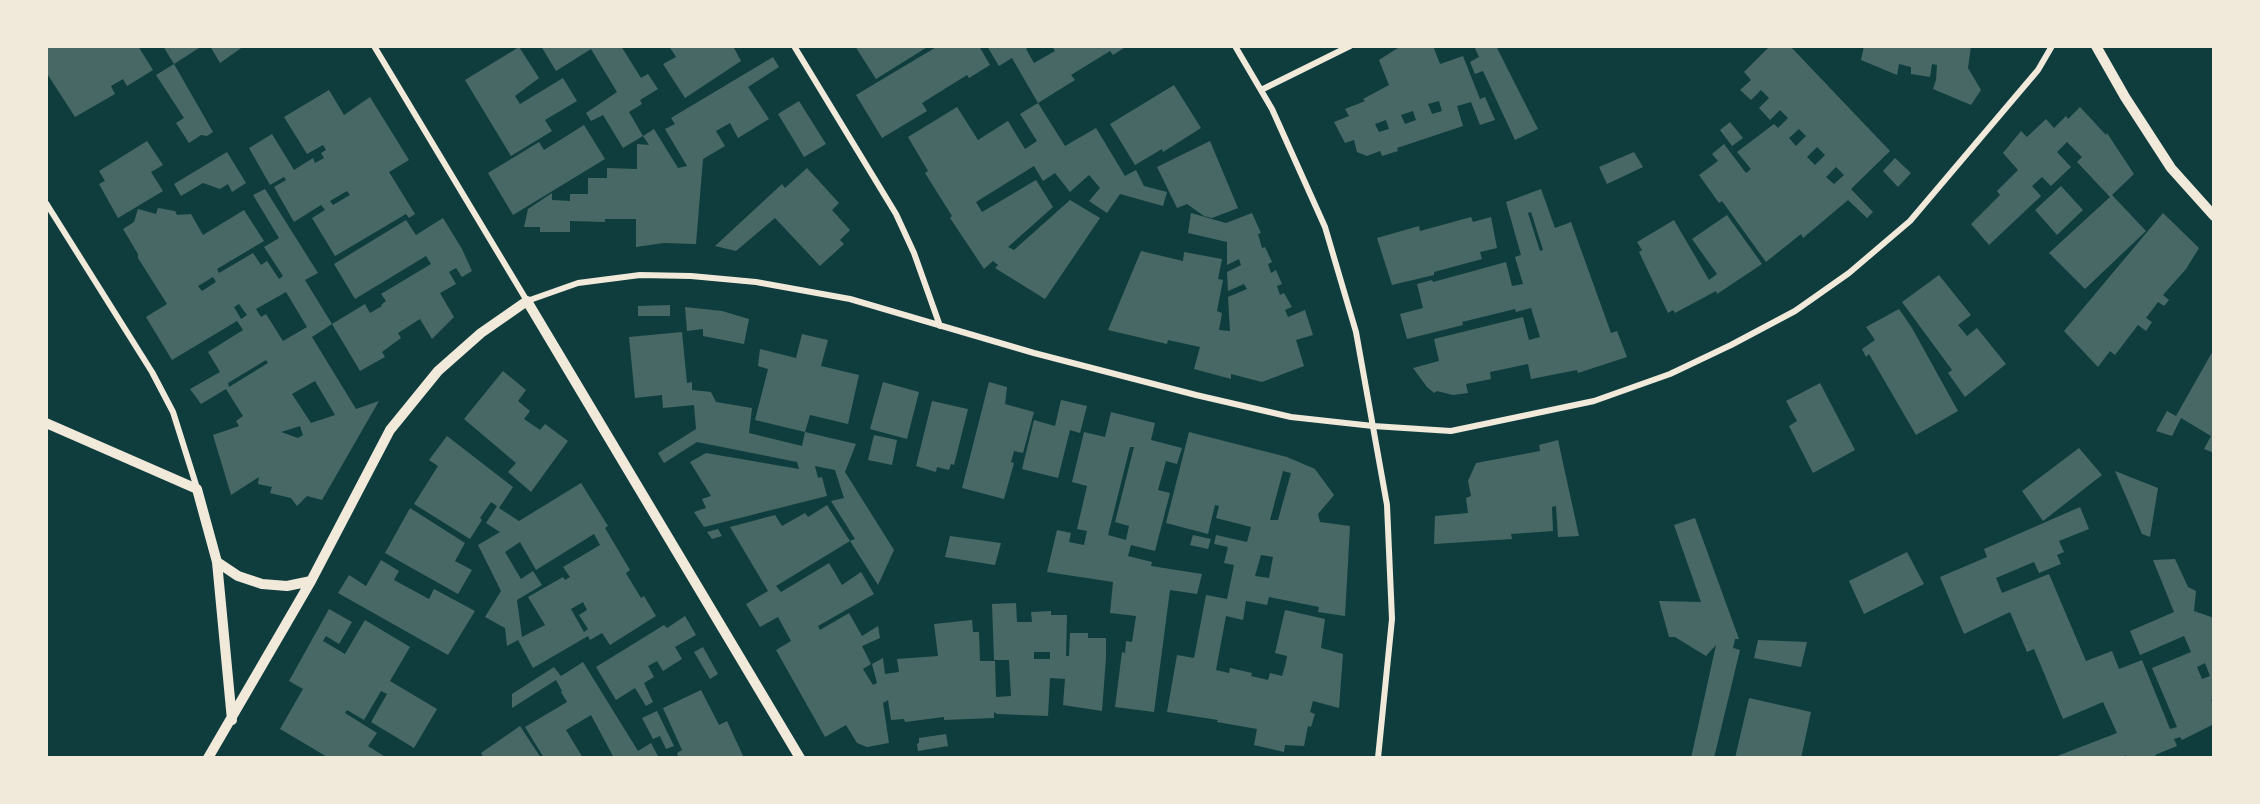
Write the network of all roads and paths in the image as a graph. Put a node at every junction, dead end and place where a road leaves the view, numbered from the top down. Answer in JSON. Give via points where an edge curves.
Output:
{"nodes":[{"id":1,"x":374,"y":46,"type":"edge"},
{"id":2,"x":794,"y":46,"type":"edge"},
{"id":3,"x":1235,"y":46,"type":"edge"},
{"id":4,"x":1350,"y":46,"type":"edge"},
{"id":5,"x":2052,"y":46,"type":"edge"},
{"id":6,"x":2096,"y":46,"type":"edge"},
{"id":7,"x":1261,"y":90,"type":"junction"},
{"id":8,"x":46,"y":203,"type":"edge"},
{"id":9,"x":2214,"y":216,"type":"edge"},
{"id":10,"x":527,"y":301,"type":"junction"},
{"id":11,"x":940,"y":326,"type":"junction"},
{"id":12,"x":46,"y":423,"type":"edge"},
{"id":13,"x":1373,"y":426,"type":"junction"},
{"id":14,"x":197,"y":489,"type":"junction"},
{"id":15,"x":217,"y":562,"type":"junction"},
{"id":16,"x":311,"y":581,"type":"junction"},
{"id":17,"x":232,"y":720,"type":"junction"},
{"id":18,"x":208,"y":758,"type":"edge"},
{"id":19,"x":800,"y":758,"type":"edge"},
{"id":20,"x":1378,"y":758,"type":"edge"}],
"edges":[{"from":1,"to":10,"type":"street"},
{"from":2,"to":11,"type":"street","via":[[896,214]]},
{"from":3,"to":7,"type":"street"},
{"from":4,"to":7,"type":"street"},
{"from":5,"to":13,"type":"street","via":[[2038,70],[1910,221],[1849,273],[1795,311],[1670,374],[1594,401],[1451,430]]},
{"from":6,"to":9,"type":"street","via":[[2171,168]]},
{"from":7,"to":13,"type":"street","via":[[1325,227],[1356,332]]},
{"from":8,"to":14,"type":"street","via":[[152,372],[173,412]]},
{"from":10,"to":11,"type":"street","via":[[578,283],[640,275],[690,276],[756,282],[850,299]]},
{"from":10,"to":16,"type":"street","via":[[438,370],[390,430]]},
{"from":10,"to":19,"type":"street"},
{"from":11,"to":13,"type":"street","via":[[1291,417]]},
{"from":12,"to":14,"type":"street"},
{"from":13,"to":20,"type":"street","via":[[1387,505],[1392,619]]},
{"from":14,"to":15,"type":"street"},
{"from":15,"to":16,"type":"street","via":[[238,576],[261,584]]},
{"from":15,"to":17,"type":"street"},
{"from":16,"to":17,"type":"street"},
{"from":17,"to":18,"type":"street"}]}
